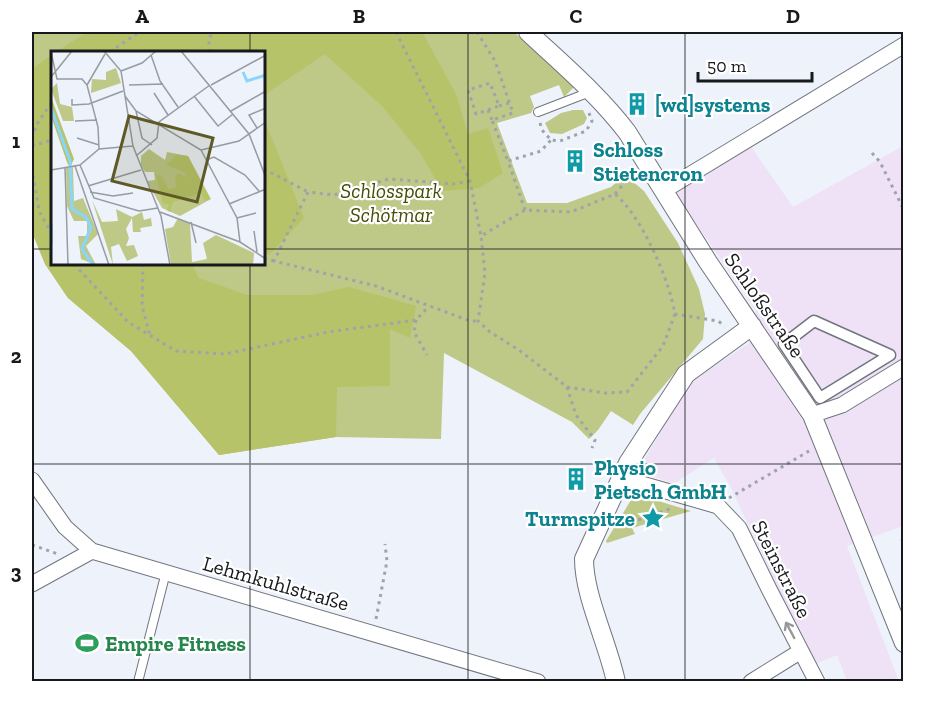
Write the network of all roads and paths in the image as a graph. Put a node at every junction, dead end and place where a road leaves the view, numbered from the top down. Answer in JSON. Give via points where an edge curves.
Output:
{"nodes":[{"id":1,"x":139,"y":32,"type":"edge"},
{"id":2,"x":212,"y":32,"type":"edge"},
{"id":3,"x":396,"y":32,"type":"edge"},
{"id":4,"x":477,"y":32,"type":"edge"},
{"id":5,"x":528,"y":32,"type":"edge"},
{"id":6,"x":903,"y":45,"type":"edge"},
{"id":7,"x":111,"y":51,"type":"edge"},
{"id":8,"x":209,"y":51,"type":"edge"},
{"id":9,"x":586,"y":94,"type":"junction"},
{"id":10,"x":51,"y":103,"type":"edge"},
{"id":11,"x":509,"y":103,"type":"junction"},
{"id":12,"x":499,"y":106,"type":"junction"},
{"id":13,"x":488,"y":110,"type":"junction"},
{"id":14,"x":538,"y":112,"type":"joint"},
{"id":15,"x":492,"y":120,"type":"junction"},
{"id":16,"x":32,"y":138,"type":"edge"},
{"id":17,"x":51,"y":140,"type":"edge"},
{"id":18,"x":551,"y":140,"type":"junction"},
{"id":19,"x":32,"y":146,"type":"edge"},
{"id":20,"x":872,"y":153,"type":"dead end"},
{"id":21,"x":644,"y":160,"type":"junction"},
{"id":22,"x":508,"y":161,"type":"junction"},
{"id":23,"x":32,"y":168,"type":"edge"},
{"id":24,"x":266,"y":170,"type":"edge"},
{"id":25,"x":470,"y":181,"type":"junction"},
{"id":26,"x":663,"y":191,"type":"junction"},
{"id":27,"x":309,"y":192,"type":"junction"},
{"id":28,"x":615,"y":194,"type":"junction"},
{"id":29,"x":525,"y":210,"type":"junction"},
{"id":30,"x":903,"y":210,"type":"edge"},
{"id":31,"x":51,"y":232,"type":"edge"},
{"id":32,"x":481,"y":236,"type":"junction"},
{"id":33,"x":266,"y":259,"type":"edge"},
{"id":34,"x":274,"y":261,"type":"junction"},
{"id":35,"x":76,"y":266,"type":"edge"},
{"id":36,"x":143,"y":266,"type":"edge"},
{"id":37,"x":430,"y":306,"type":"junction"},
{"id":38,"x":675,"y":314,"type":"junction"},
{"id":39,"x":416,"y":320,"type":"junction"},
{"id":40,"x":478,"y":321,"type":"junction"},
{"id":41,"x":718,"y":321,"type":"dead end"},
{"id":42,"x":752,"y":326,"type":"junction"},
{"id":43,"x":150,"y":335,"type":"junction"},
{"id":44,"x":427,"y":355,"type":"dead end"},
{"id":45,"x":890,"y":355,"type":"joint"},
{"id":46,"x":903,"y":367,"type":"edge"},
{"id":47,"x":567,"y":387,"type":"junction"},
{"id":48,"x":812,"y":415,"type":"junction"},
{"id":49,"x":824,"y":442,"type":"junction"},
{"id":50,"x":592,"y":448,"type":"dead end"},
{"id":51,"x":621,"y":478,"type":"junction"},
{"id":52,"x":32,"y":480,"type":"edge"},
{"id":53,"x":693,"y":499,"type":"junction"},
{"id":54,"x":718,"y":506,"type":"junction"},
{"id":55,"x":595,"y":534,"type":"junction"},
{"id":56,"x":385,"y":544,"type":"dead end"},
{"id":57,"x":32,"y":545,"type":"edge"},
{"id":58,"x":92,"y":551,"type":"junction"},
{"id":59,"x":77,"y":560,"type":"junction"},
{"id":60,"x":166,"y":572,"type":"junction"},
{"id":61,"x":32,"y":584,"type":"edge"},
{"id":62,"x":373,"y":633,"type":"junction"},
{"id":63,"x":903,"y":643,"type":"edge"},
{"id":64,"x":801,"y":651,"type":"junction"},
{"id":65,"x":138,"y":681,"type":"edge"},
{"id":66,"x":538,"y":681,"type":"edge"},
{"id":67,"x":616,"y":681,"type":"edge"},
{"id":68,"x":751,"y":681,"type":"edge"},
{"id":69,"x":817,"y":681,"type":"edge"}],
"edges":[{"from":1,"to":7,"type":"path"},
{"from":2,"to":8,"type":"path"},
{"from":3,"to":25,"type":"path"},
{"from":4,"to":11,"type":"path","via":[[495,61]]},
{"from":5,"to":9,"type":"street","name":"Schloßstraße"},
{"from":6,"to":26,"type":"street"},
{"from":9,"to":14,"type":"lane"},
{"from":9,"to":18,"type":"path","via":[[592,121],[586,131],[560,141]]},
{"from":9,"to":21,"type":"street","name":"Schloßstraße","via":[[611,112]]},
{"from":10,"to":16,"type":"path"},
{"from":11,"to":12,"type":"path"},
{"from":11,"to":15,"type":"path","via":[[513,113]]},
{"from":12,"to":13,"type":"path"},
{"from":12,"to":13,"type":"path","via":[[490,82],[468,90],[476,114]]},
{"from":13,"to":15,"type":"path"},
{"from":14,"to":18,"type":"path","via":[[542,130]]},
{"from":15,"to":22,"type":"path"},
{"from":17,"to":19,"type":"path"},
{"from":18,"to":22,"type":"path","via":[[541,151]]},
{"from":20,"to":30,"type":"path"},
{"from":21,"to":26,"type":"street","name":"Schloßstraße"},
{"from":21,"to":28,"type":"path"},
{"from":22,"to":29,"type":"path"},
{"from":23,"to":31,"type":"path","via":[[39,211]]},
{"from":24,"to":27,"type":"path"},
{"from":25,"to":27,"type":"path","via":[[453,184],[388,179],[334,195]]},
{"from":25,"to":32,"type":"path"},
{"from":26,"to":42,"type":"street","name":"Schloßstraße"},
{"from":27,"to":34,"type":"path"},
{"from":28,"to":29,"type":"path","via":[[570,212]]},
{"from":28,"to":38,"type":"path","via":[[628,205],[647,241]]},
{"from":29,"to":32,"type":"path"},
{"from":32,"to":40,"type":"path","via":[[485,273]]},
{"from":33,"to":34,"type":"path"},
{"from":34,"to":37,"type":"path","via":[[376,286]]},
{"from":35,"to":43,"type":"path","via":[[128,322]]},
{"from":36,"to":43,"type":"path","via":[[142,306]]},
{"from":37,"to":39,"type":"path"},
{"from":37,"to":40,"type":"path"},
{"from":38,"to":41,"type":"path"},
{"from":38,"to":47,"type":"path","via":[[663,346],[627,392]]},
{"from":39,"to":43,"type":"path","via":[[328,332],[225,354],[176,351]]},
{"from":39,"to":44,"type":"path","via":[[414,332]]},
{"from":40,"to":47,"type":"path"},
{"from":42,"to":48,"type":"street","name":"Schloßstraße"},
{"from":42,"to":51,"type":"street","via":[[686,374]]},
{"from":45,"to":45,"type":"street","via":[[820,398],[784,344],[814,321]]},
{"from":46,"to":48,"type":"street","via":[[842,405]]},
{"from":47,"to":50,"type":"path","via":[[576,415],[595,440]]},
{"from":48,"to":49,"type":"street","name":"Schloßstraße"},
{"from":49,"to":54,"type":"path"},
{"from":49,"to":63,"type":"street","name":"Schloßstraße"},
{"from":51,"to":53,"type":"street"},
{"from":51,"to":55,"type":"street"},
{"from":52,"to":58,"type":"street","name":"Lehmkuhlstraße","via":[[65,527]]},
{"from":53,"to":54,"type":"street"},
{"from":53,"to":55,"type":"path"},
{"from":64,"to":54,"type":"street","name":"Steinstraße","one_way":true,"via":[[739,528]]},
{"from":55,"to":67,"type":"street","via":[[584,559],[584,575]]},
{"from":56,"to":62,"type":"path","via":[[387,561]]},
{"from":57,"to":59,"type":"path"},
{"from":58,"to":59,"type":"street"},
{"from":58,"to":60,"type":"street","name":"Lehmkuhlstraße"},
{"from":59,"to":61,"type":"street"},
{"from":60,"to":62,"type":"street","name":"Lehmkuhlstraße"},
{"from":60,"to":65,"type":"lane"},
{"from":62,"to":66,"type":"street","name":"Lehmkuhlstraße"},
{"from":64,"to":68,"type":"street"},
{"from":64,"to":69,"type":"street","name":"Steinstraße"}]}
